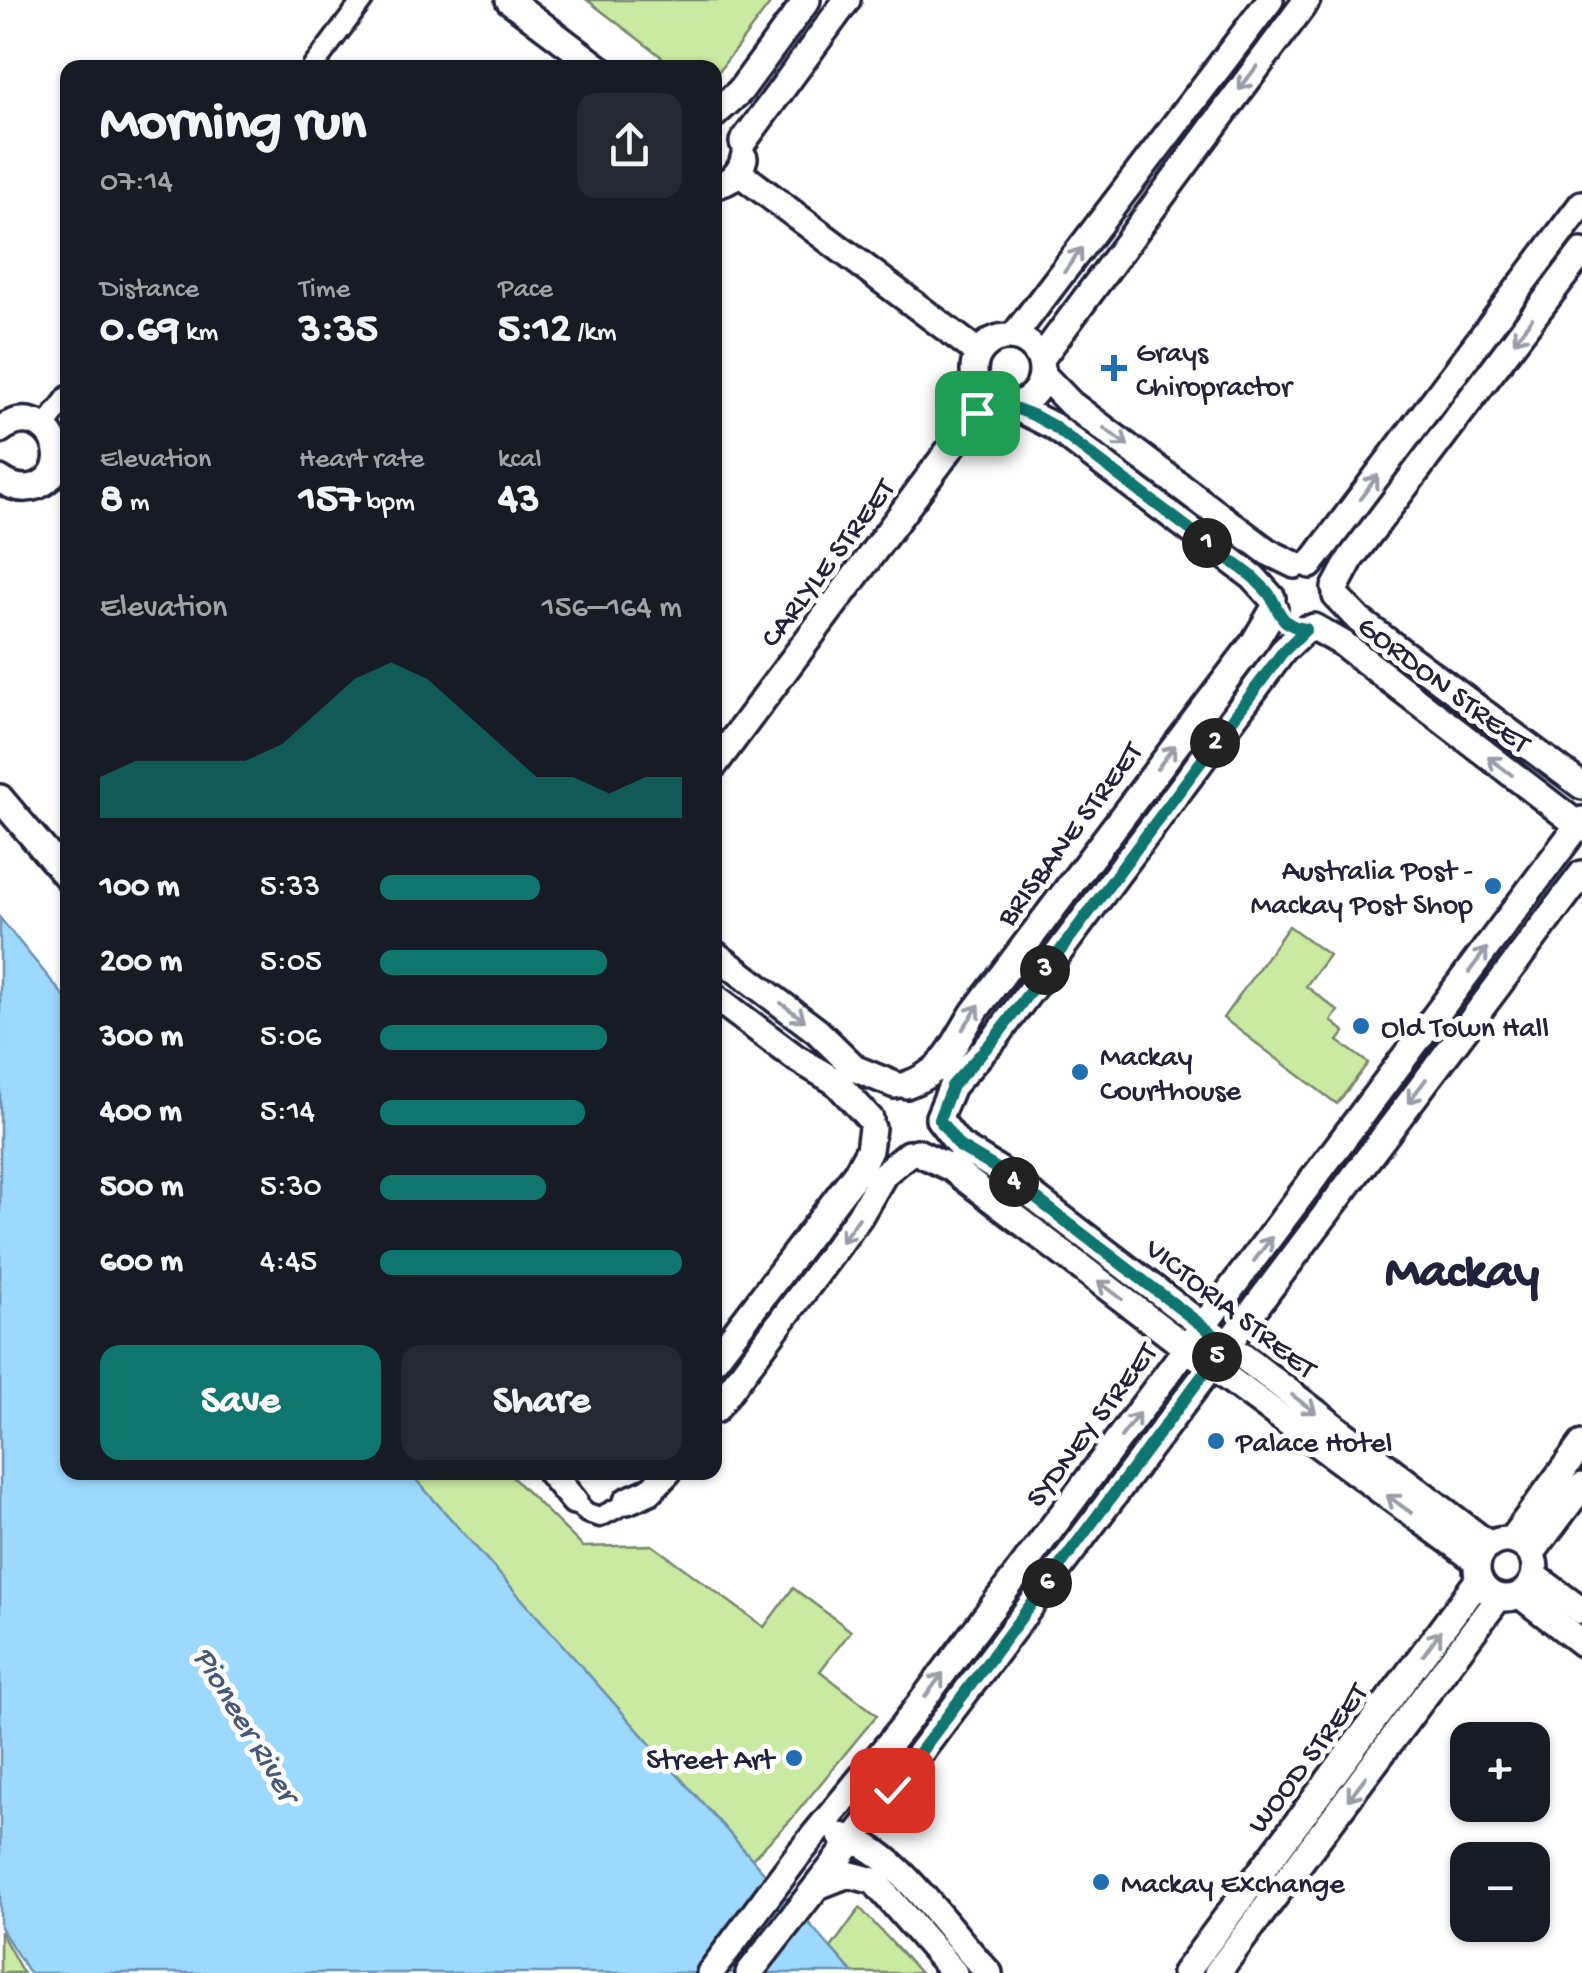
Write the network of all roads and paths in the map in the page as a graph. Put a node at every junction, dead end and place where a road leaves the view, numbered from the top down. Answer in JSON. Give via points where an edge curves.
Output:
{"nodes":[{"id":1,"x":363,"y":0,"type":"edge"},
{"id":2,"x":510,"y":0,"type":"edge"},
{"id":3,"x":808,"y":0,"type":"edge"},
{"id":4,"x":846,"y":0,"type":"edge"},
{"id":5,"x":1270,"y":0,"type":"edge"},
{"id":6,"x":1307,"y":0,"type":"edge"},
{"id":7,"x":318,"y":60,"type":"edge"},
{"id":8,"x":589,"y":60,"type":"edge"},
{"id":9,"x":722,"y":109,"type":"edge"},
{"id":10,"x":722,"y":120,"type":"edge"},
{"id":11,"x":744,"y":142,"type":"junction"},
{"id":12,"x":738,"y":172,"type":"junction"},
{"id":13,"x":722,"y":182,"type":"edge"},
{"id":14,"x":1582,"y":204,"type":"edge"},
{"id":15,"x":1582,"y":252,"type":"edge"},
{"id":16,"x":1013,"y":338,"type":"junction"},
{"id":17,"x":979,"y":353,"type":"junction"},
{"id":18,"x":1041,"y":367,"type":"junction"},
{"id":19,"x":998,"y":401,"type":"junction"},
{"id":20,"x":60,"y":407,"type":"edge"},
{"id":21,"x":44,"y":428,"type":"junction"},
{"id":22,"x":0,"y":430,"type":"edge"},
{"id":23,"x":1,"y":483,"type":"edge"},
{"id":24,"x":58,"y":483,"type":"edge"},
{"id":25,"x":1302,"y":565,"type":"junction"},
{"id":26,"x":1336,"y":592,"type":"junction"},
{"id":27,"x":1273,"y":604,"type":"junction"},
{"id":28,"x":1310,"y":628,"type":"junction"},
{"id":29,"x":722,"y":755,"type":"edge"},
{"id":30,"x":1582,"y":786,"type":"edge"},
{"id":31,"x":0,"y":798,"type":"edge"},
{"id":32,"x":1581,"y":824,"type":"edge"},
{"id":33,"x":60,"y":869,"type":"edge"},
{"id":34,"x":1582,"y":874,"type":"edge"},
{"id":35,"x":722,"y":959,"type":"edge"},
{"id":36,"x":722,"y":1002,"type":"edge"},
{"id":37,"x":900,"y":1085,"type":"junction"},
{"id":38,"x":939,"y":1118,"type":"junction"},
{"id":39,"x":871,"y":1124,"type":"junction"},
{"id":40,"x":913,"y":1153,"type":"junction"},
{"id":41,"x":1204,"y":1327,"type":"junction"},
{"id":42,"x":1188,"y":1348,"type":"junction"},
{"id":43,"x":722,"y":1350,"type":"edge"},
{"id":44,"x":1219,"y":1355,"type":"junction"},
{"id":45,"x":722,"y":1401,"type":"edge"},
{"id":46,"x":1582,"y":1444,"type":"edge"},
{"id":47,"x":557,"y":1480,"type":"edge"},
{"id":48,"x":638,"y":1480,"type":"edge"},
{"id":49,"x":660,"y":1480,"type":"edge"},
{"id":50,"x":1582,"y":1486,"type":"edge"},
{"id":51,"x":574,"y":1501,"type":"joint"},
{"id":52,"x":625,"y":1503,"type":"junction"},
{"id":53,"x":1505,"y":1568,"type":"junction"},
{"id":54,"x":1582,"y":1611,"type":"edge"},
{"id":55,"x":1582,"y":1643,"type":"edge"},
{"id":56,"x":1414,"y":1690,"type":"junction"},
{"id":57,"x":902,"y":1728,"type":"junction"},
{"id":58,"x":935,"y":1734,"type":"junction"},
{"id":59,"x":1363,"y":1735,"type":"junction"},
{"id":60,"x":1384,"y":1750,"type":"junction"},
{"id":61,"x":1316,"y":1820,"type":"junction"},
{"id":62,"x":853,"y":1839,"type":"junction"},
{"id":63,"x":792,"y":1863,"type":"junction"},
{"id":64,"x":812,"y":1890,"type":"junction"},
{"id":65,"x":1241,"y":1920,"type":"junction"},
{"id":66,"x":710,"y":1973,"type":"edge"},
{"id":67,"x":750,"y":1973,"type":"edge"},
{"id":68,"x":954,"y":1973,"type":"edge"},
{"id":69,"x":989,"y":1973,"type":"edge"},
{"id":70,"x":1185,"y":1973,"type":"edge"},
{"id":71,"x":1217,"y":1973,"type":"edge"}],
"edges":[{"from":1,"to":7,"type":"street"},
{"from":2,"to":8,"type":"street"},
{"from":3,"to":9,"type":"street"},
{"from":4,"to":11,"type":"street"},
{"from":16,"to":5,"type":"street","one_way":true},
{"from":6,"to":18,"type":"street","one_way":true},
{"from":10,"to":11,"type":"street"},
{"from":11,"to":12,"type":"street"},
{"from":12,"to":13,"type":"street"},
{"from":12,"to":17,"type":"street"},
{"from":25,"to":14,"type":"street","one_way":true},
{"from":15,"to":26,"type":"street","one_way":true,"via":[[1351,558]]},
{"from":16,"to":17,"type":"street","via":[[994,340]]},
{"from":16,"to":18,"type":"street","via":[[1030,345]]},
{"from":17,"to":19,"type":"street","via":[[976,382]]},
{"from":18,"to":19,"type":"street","via":[[1027,399]]},
{"from":18,"to":25,"type":"street","one_way":true,"via":[[1071,404],[1268,552]]},
{"from":19,"to":27,"type":"street","via":[[1053,426],[1253,577]]},
{"from":19,"to":29,"type":"street","name":"CARLYLE STREET"},
{"from":20,"to":21,"type":"street"},
{"from":21,"to":22,"type":"street","via":[[24,420]]},
{"from":21,"to":24,"type":"street","via":[[56,446]]},
{"from":23,"to":24,"type":"street"},
{"from":25,"to":26,"type":"street","via":[[1326,573]]},
{"from":25,"to":27,"type":"street","via":[[1278,578]]},
{"from":26,"to":28,"type":"street","via":[[1330,615]]},
{"from":26,"to":30,"type":"street","name":"GORDON STREET","via":[[1352,616]]},
{"from":27,"to":28,"type":"street","via":[[1287,624]]},
{"from":37,"to":27,"type":"street","name":"BRISBANE STREET","one_way":true,"via":[[943,1062],[974,1011],[1255,641]]},
{"from":32,"to":28,"type":"street","name":"GORDON STREET","one_way":true,"via":[[1342,643]]},
{"from":28,"to":38,"type":"street","name":"BRISBANE STREET","via":[[1282,653],[996,1037],[953,1084]]},
{"from":31,"to":33,"type":"street"},
{"from":41,"to":32,"type":"street","name":"SYDNEY STREET","one_way":true},
{"from":34,"to":44,"type":"street","name":"SYDNEY STREET","one_way":true},
{"from":35,"to":37,"type":"street","one_way":true,"via":[[817,1030],[856,1069]]},
{"from":36,"to":39,"type":"street","via":[[836,1082]]},
{"from":37,"to":38,"type":"street","via":[[926,1096]]},
{"from":37,"to":39,"type":"street","via":[[877,1097]]},
{"from":38,"to":40,"type":"street","via":[[934,1140]]},
{"from":38,"to":41,"type":"street","name":"VICTORIA STREET","via":[[964,1150]]},
{"from":39,"to":40,"type":"street","via":[[886,1146]]},
{"from":39,"to":43,"type":"street","via":[[869,1150],[857,1172]]},
{"from":42,"to":40,"type":"street","name":"VICTORIA STREET","one_way":true,"via":[[951,1168]]},
{"from":40,"to":45,"type":"street","one_way":true,"via":[[884,1174]]},
{"from":41,"to":42,"type":"street","name":"SYDNEY STREET"},
{"from":41,"to":44,"type":"street","name":"VICTORIA STREET"},
{"from":42,"to":44,"type":"street","name":"VICTORIA STREET"},
{"from":57,"to":42,"type":"street","name":"SYDNEY STREET","one_way":true},
{"from":44,"to":53,"type":"street","name":"VICTORIA STREET"},
{"from":44,"to":58,"type":"street","name":"SYDNEY STREET"},
{"from":46,"to":53,"type":"street","name":"WOOD STREET"},
{"from":47,"to":51,"type":"street"},
{"from":48,"to":52,"type":"street"},
{"from":49,"to":52,"type":"street"},
{"from":50,"to":53,"type":"street","name":"WOOD STREET"},
{"from":51,"to":52,"type":"street","via":[[600,1517]]},
{"from":53,"to":54,"type":"street","name":"VICTORIA STREET"},
{"from":53,"to":55,"type":"street","name":"VICTORIA STREET"},
{"from":53,"to":56,"type":"street","name":"WOOD STREET"},
{"from":56,"to":59,"type":"street","name":"WOOD STREET"},
{"from":56,"to":60,"type":"street","name":"WOOD STREET"},
{"from":57,"to":58,"type":"street"},
{"from":57,"to":63,"type":"street","name":"SYDNEY STREET"},
{"from":58,"to":62,"type":"street","name":"SYDNEY STREET"},
{"from":59,"to":60,"type":"street"},
{"from":59,"to":61,"type":"street","name":"WOOD STREET"},
{"from":60,"to":61,"type":"street","name":"WOOD STREET","one_way":true},
{"from":61,"to":65,"type":"street","name":"WOOD STREET"},
{"from":62,"to":63,"type":"street","via":[[825,1839]]},
{"from":62,"to":64,"type":"street","name":"SYDNEY STREET"},
{"from":62,"to":69,"type":"street","via":[[890,1862]]},
{"from":63,"to":66,"type":"street","name":"SYDNEY STREET"},
{"from":64,"to":67,"type":"street","name":"SYDNEY STREET"},
{"from":64,"to":68,"type":"street","via":[[842,1874],[874,1881]]},
{"from":65,"to":70,"type":"street","name":"WOOD STREET"},
{"from":65,"to":71,"type":"street","name":"WOOD STREET"}]}
